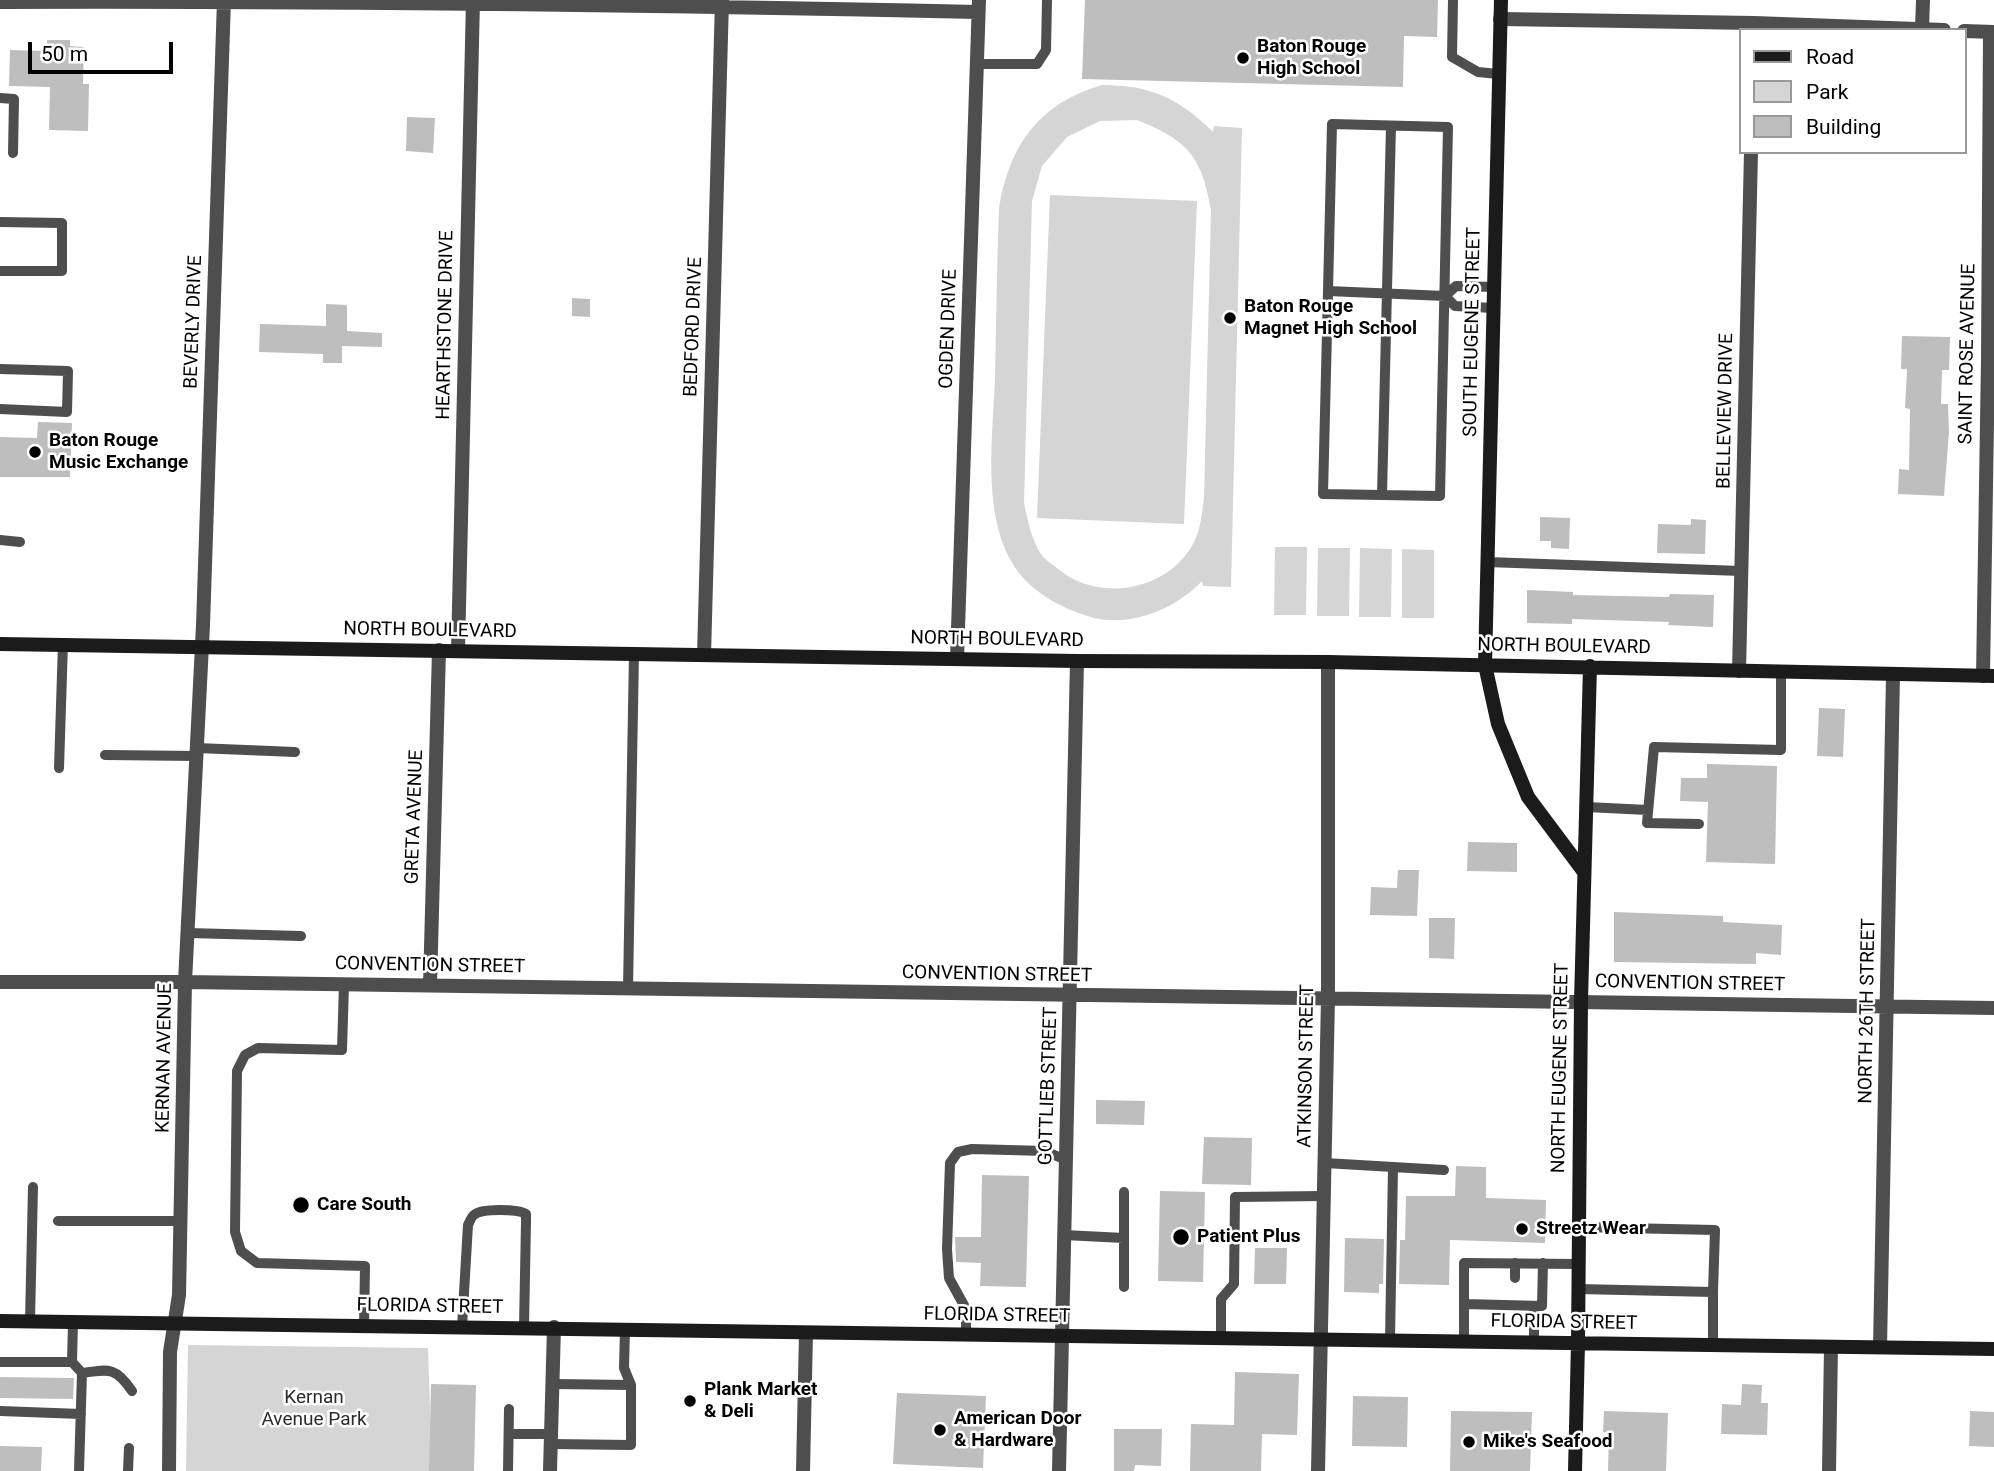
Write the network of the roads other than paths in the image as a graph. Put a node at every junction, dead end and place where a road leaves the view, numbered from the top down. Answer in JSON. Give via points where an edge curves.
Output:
{"nodes":[{"id":1,"x":1046,"y":0,"type":"edge"},
{"id":2,"x":1453,"y":0,"type":"edge"},
{"id":3,"x":1501,"y":0,"type":"edge"},
{"id":4,"x":1923,"y":0,"type":"edge"},
{"id":5,"x":224,"y":1,"type":"edge"},
{"id":6,"x":0,"y":2,"type":"edge"},
{"id":7,"x":473,"y":3,"type":"edge"},
{"id":8,"x":722,"y":3,"type":"edge"},
{"id":9,"x":978,"y":6,"type":"edge"},
{"id":10,"x":1500,"y":19,"type":"junction"},
{"id":11,"x":1754,"y":26,"type":"edge"},
{"id":12,"x":1866,"y":28,"type":"edge"},
{"id":13,"x":1922,"y":28,"type":"edge"},
{"id":14,"x":1966,"y":31,"type":"edge"},
{"id":15,"x":1992,"y":32,"type":"edge"},
{"id":16,"x":977,"y":64,"type":"junction"},
{"id":17,"x":1498,"y":74,"type":"junction"},
{"id":18,"x":0,"y":98,"type":"edge"},
{"id":19,"x":1391,"y":126,"type":"junction"},
{"id":20,"x":13,"y":153,"type":"dead end"},
{"id":21,"x":1751,"y":154,"type":"edge"},
{"id":22,"x":0,"y":222,"type":"edge"},
{"id":23,"x":0,"y":271,"type":"edge"},
{"id":24,"x":1493,"y":287,"type":"junction"},
{"id":25,"x":1328,"y":291,"type":"junction"},
{"id":26,"x":1386,"y":293,"type":"junction"},
{"id":27,"x":1445,"y":296,"type":"junction"},
{"id":28,"x":1493,"y":309,"type":"junction"},
{"id":29,"x":0,"y":369,"type":"edge"},
{"id":30,"x":0,"y":410,"type":"edge"},
{"id":31,"x":1382,"y":495,"type":"junction"},
{"id":32,"x":0,"y":540,"type":"edge"},
{"id":33,"x":20,"y":542,"type":"dead end"},
{"id":34,"x":1488,"y":562,"type":"junction"},
{"id":35,"x":1741,"y":571,"type":"junction"},
{"id":36,"x":63,"y":643,"type":"junction"},
{"id":37,"x":0,"y":644,"type":"edge"},
{"id":38,"x":202,"y":646,"type":"junction"},
{"id":39,"x":439,"y":650,"type":"junction"},
{"id":40,"x":458,"y":650,"type":"junction"},
{"id":41,"x":634,"y":653,"type":"junction"},
{"id":42,"x":704,"y":654,"type":"junction"},
{"id":43,"x":957,"y":659,"type":"junction"},
{"id":44,"x":1077,"y":661,"type":"junction"},
{"id":45,"x":1328,"y":662,"type":"junction"},
{"id":46,"x":1485,"y":665,"type":"junction"},
{"id":47,"x":1590,"y":666,"type":"junction"},
{"id":48,"x":1739,"y":671,"type":"junction"},
{"id":49,"x":1781,"y":672,"type":"junction"},
{"id":50,"x":1893,"y":675,"type":"junction"},
{"id":51,"x":1988,"y":676,"type":"edge"},
{"id":52,"x":197,"y":752,"type":"junction"},
{"id":53,"x":295,"y":752,"type":"dead end"},
{"id":54,"x":105,"y":755,"type":"dead end"},
{"id":55,"x":59,"y":768,"type":"dead end"},
{"id":56,"x":1586,"y":807,"type":"junction"},
{"id":57,"x":1648,"y":810,"type":"junction"},
{"id":58,"x":1699,"y":824,"type":"dead end"},
{"id":59,"x":1584,"y":872,"type":"junction"},
{"id":60,"x":188,"y":933,"type":"junction"},
{"id":61,"x":301,"y":936,"type":"dead end"},
{"id":62,"x":0,"y":982,"type":"edge"},
{"id":63,"x":185,"y":982,"type":"junction"},
{"id":64,"x":344,"y":984,"type":"junction"},
{"id":65,"x":430,"y":985,"type":"junction"},
{"id":66,"x":628,"y":988,"type":"junction"},
{"id":67,"x":1070,"y":995,"type":"junction"},
{"id":68,"x":1328,"y":998,"type":"junction"},
{"id":69,"x":1581,"y":1001,"type":"junction"},
{"id":70,"x":1888,"y":1006,"type":"junction"},
{"id":71,"x":1994,"y":1008,"type":"edge"},
{"id":72,"x":1066,"y":1160,"type":"junction"},
{"id":73,"x":1325,"y":1163,"type":"junction"},
{"id":74,"x":1393,"y":1167,"type":"junction"},
{"id":75,"x":1444,"y":1170,"type":"dead end"},
{"id":76,"x":33,"y":1187,"type":"dead end"},
{"id":77,"x":1124,"y":1192,"type":"dead end"},
{"id":78,"x":1324,"y":1196,"type":"junction"},
{"id":79,"x":58,"y":1221,"type":"dead end"},
{"id":80,"x":181,"y":1221,"type":"junction"},
{"id":81,"x":1579,"y":1227,"type":"junction"},
{"id":82,"x":1064,"y":1235,"type":"junction"},
{"id":83,"x":1124,"y":1238,"type":"junction"},
{"id":84,"x":1489,"y":1263,"type":"junction"},
{"id":85,"x":1515,"y":1263,"type":"junction"},
{"id":86,"x":1543,"y":1263,"type":"junction"},
{"id":87,"x":1578,"y":1264,"type":"junction"},
{"id":88,"x":1489,"y":1276,"type":"dead end"},
{"id":89,"x":1515,"y":1278,"type":"dead end"},
{"id":90,"x":1124,"y":1287,"type":"dead end"},
{"id":91,"x":1578,"y":1289,"type":"junction"},
{"id":92,"x":1713,"y":1292,"type":"junction"},
{"id":93,"x":1464,"y":1304,"type":"junction"},
{"id":94,"x":1534,"y":1306,"type":"junction"},
{"id":95,"x":0,"y":1321,"type":"edge"},
{"id":96,"x":30,"y":1321,"type":"junction"},
{"id":97,"x":73,"y":1322,"type":"junction"},
{"id":98,"x":175,"y":1323,"type":"junction"},
{"id":99,"x":364,"y":1326,"type":"junction"},
{"id":100,"x":462,"y":1326,"type":"junction"},
{"id":101,"x":524,"y":1327,"type":"junction"},
{"id":102,"x":554,"y":1328,"type":"junction"},
{"id":103,"x":625,"y":1329,"type":"junction"},
{"id":104,"x":806,"y":1333,"type":"junction"},
{"id":105,"x":966,"y":1335,"type":"junction"},
{"id":106,"x":1061,"y":1337,"type":"junction"},
{"id":107,"x":1221,"y":1338,"type":"junction"},
{"id":108,"x":1322,"y":1339,"type":"junction"},
{"id":109,"x":1390,"y":1340,"type":"junction"},
{"id":110,"x":1464,"y":1341,"type":"junction"},
{"id":111,"x":1534,"y":1342,"type":"junction"},
{"id":112,"x":1578,"y":1343,"type":"junction"},
{"id":113,"x":1713,"y":1345,"type":"junction"},
{"id":114,"x":1831,"y":1347,"type":"junction"},
{"id":115,"x":1880,"y":1347,"type":"junction"},
{"id":116,"x":1994,"y":1349,"type":"edge"},
{"id":117,"x":0,"y":1362,"type":"edge"},
{"id":118,"x":72,"y":1362,"type":"junction"},
{"id":119,"x":82,"y":1373,"type":"junction"},
{"id":120,"x":552,"y":1384,"type":"junction"},
{"id":121,"x":631,"y":1385,"type":"junction"},
{"id":122,"x":132,"y":1391,"type":"dead end"},
{"id":123,"x":509,"y":1409,"type":"dead end"},
{"id":124,"x":0,"y":1411,"type":"edge"},
{"id":125,"x":80,"y":1414,"type":"junction"},
{"id":126,"x":509,"y":1434,"type":"junction"},
{"id":127,"x":551,"y":1439,"type":"junction"},
{"id":128,"x":129,"y":1448,"type":"dead end"},
{"id":129,"x":79,"y":1471,"type":"edge"},
{"id":130,"x":128,"y":1471,"type":"edge"},
{"id":131,"x":169,"y":1471,"type":"edge"},
{"id":132,"x":509,"y":1471,"type":"edge"},
{"id":133,"x":550,"y":1471,"type":"edge"},
{"id":134,"x":803,"y":1471,"type":"edge"},
{"id":135,"x":1059,"y":1471,"type":"edge"},
{"id":136,"x":1318,"y":1471,"type":"edge"},
{"id":137,"x":1574,"y":1471,"type":"edge"},
{"id":138,"x":1829,"y":1471,"type":"edge"}],
"edges":[{"from":1,"to":16,"type":"lane","via":[[1046,50],[1037,64]]},
{"from":2,"to":17,"type":"lane","via":[[1452,57],[1478,72]]},
{"from":3,"to":10,"type":"street","name":"SOUTH EUGENE STREET"},
{"from":4,"to":13,"type":"street"},
{"from":5,"to":6,"type":"street"},
{"from":5,"to":7,"type":"street"},
{"from":5,"to":38,"type":"street","name":"BEVERLY DRIVE"},
{"from":7,"to":8,"type":"street"},
{"from":7,"to":40,"type":"street","name":"HEARTHSTONE DRIVE"},
{"from":8,"to":9,"type":"street"},
{"from":8,"to":42,"type":"street","name":"BEDFORD DRIVE"},
{"from":9,"to":16,"type":"street","name":"OGDEN DRIVE"},
{"from":10,"to":11,"type":"street"},
{"from":10,"to":17,"type":"street","name":"SOUTH EUGENE STREET"},
{"from":11,"to":12,"type":"street"},
{"from":14,"to":15,"type":"street"},
{"from":15,"to":51,"type":"street","name":"SAINT ROSE AVENUE"},
{"from":16,"to":43,"type":"street","name":"OGDEN DRIVE"},
{"from":17,"to":24,"type":"street","name":"SOUTH EUGENE STREET"},
{"from":18,"to":20,"type":"lane","via":[[14,99]]},
{"from":19,"to":25,"type":"lane","via":[[1332,124]]},
{"from":19,"to":26,"type":"lane"},
{"from":19,"to":27,"type":"lane","via":[[1448,127]]},
{"from":21,"to":35,"type":"street","name":"BELLEVIEW DRIVE"},
{"from":22,"to":23,"type":"lane","via":[[62,223],[62,271]]},
{"from":24,"to":27,"type":"lane","via":[[1456,286]]},
{"from":24,"to":28,"type":"street","name":"SOUTH EUGENE STREET"},
{"from":25,"to":26,"type":"lane"},
{"from":25,"to":31,"type":"lane","via":[[1323,494]]},
{"from":26,"to":27,"type":"lane"},
{"from":26,"to":31,"type":"lane"},
{"from":27,"to":28,"type":"lane","via":[[1455,306]]},
{"from":27,"to":31,"type":"lane","via":[[1440,496]]},
{"from":28,"to":34,"type":"street","name":"SOUTH EUGENE STREET"},
{"from":29,"to":30,"type":"lane","via":[[68,371],[67,412]]},
{"from":32,"to":33,"type":"lane"},
{"from":34,"to":35,"type":"lane"},
{"from":34,"to":46,"type":"street","name":"SOUTH EUGENE STREET"},
{"from":35,"to":48,"type":"street","name":"BELLEVIEW DRIVE"},
{"from":36,"to":37,"type":"street","name":"NORTH BOULEVARD"},
{"from":36,"to":38,"type":"street","name":"NORTH BOULEVARD"},
{"from":36,"to":55,"type":"lane"},
{"from":38,"to":39,"type":"street","name":"NORTH BOULEVARD"},
{"from":38,"to":52,"type":"street","name":"KERNAN AVENUE"},
{"from":39,"to":40,"type":"street","name":"NORTH BOULEVARD"},
{"from":39,"to":65,"type":"street","name":"GRETA AVENUE"},
{"from":40,"to":41,"type":"street","name":"NORTH BOULEVARD"},
{"from":41,"to":42,"type":"street","name":"NORTH BOULEVARD"},
{"from":41,"to":66,"type":"lane"},
{"from":42,"to":43,"type":"street","name":"NORTH BOULEVARD"},
{"from":43,"to":44,"type":"street","name":"NORTH BOULEVARD"},
{"from":44,"to":45,"type":"street","name":"NORTH BOULEVARD"},
{"from":44,"to":67,"type":"street","name":"GOTTLIEB STREET"},
{"from":45,"to":46,"type":"street","name":"NORTH BOULEVARD"},
{"from":45,"to":68,"type":"street","name":"ATKINSON STREET"},
{"from":46,"to":47,"type":"street","name":"NORTH BOULEVARD"},
{"from":46,"to":59,"type":"street","name":"SOUTH EUGENE STREET","via":[[1498,724],[1528,797]]},
{"from":47,"to":48,"type":"street","name":"NORTH BOULEVARD"},
{"from":47,"to":56,"type":"street","name":"NORTH EUGENE STREET"},
{"from":48,"to":49,"type":"street","name":"NORTH BOULEVARD"},
{"from":49,"to":50,"type":"street","name":"NORTH BOULEVARD"},
{"from":49,"to":57,"type":"lane","via":[[1780,750],[1654,747]]},
{"from":50,"to":51,"type":"street","name":"NORTH BOULEVARD"},
{"from":50,"to":70,"type":"street","name":"NORTH 26TH STREET"},
{"from":52,"to":53,"type":"lane"},
{"from":52,"to":54,"type":"lane"},
{"from":52,"to":60,"type":"street","name":"KERNAN AVENUE"},
{"from":56,"to":57,"type":"lane"},
{"from":56,"to":59,"type":"street","name":"NORTH EUGENE STREET"},
{"from":57,"to":58,"type":"lane","via":[[1647,823]]},
{"from":59,"to":69,"type":"street","name":"NORTH EUGENE STREET"},
{"from":60,"to":61,"type":"lane"},
{"from":60,"to":63,"type":"street","name":"KERNAN AVENUE"},
{"from":62,"to":63,"type":"street","name":"CONVENTION STREET"},
{"from":63,"to":64,"type":"street","name":"CONVENTION STREET"},
{"from":63,"to":80,"type":"street","name":"KERNAN AVENUE"},
{"from":64,"to":65,"type":"street","name":"CONVENTION STREET"},
{"from":64,"to":99,"type":"lane","via":[[342,1050],[258,1048],[245,1055],[237,1071],[234,1232],[241,1251],[257,1263],[365,1266]]},
{"from":65,"to":66,"type":"street","name":"CONVENTION STREET"},
{"from":66,"to":67,"type":"street","name":"CONVENTION STREET"},
{"from":67,"to":68,"type":"street","name":"CONVENTION STREET"},
{"from":67,"to":72,"type":"street","name":"GOTTLIEB STREET"},
{"from":68,"to":69,"type":"street","name":"CONVENTION STREET"},
{"from":68,"to":73,"type":"street","name":"ATKINSON STREET"},
{"from":69,"to":70,"type":"street","name":"CONVENTION STREET"},
{"from":69,"to":81,"type":"street","name":"NORTH EUGENE STREET"},
{"from":70,"to":71,"type":"street","name":"CONVENTION STREET"},
{"from":70,"to":115,"type":"street","name":"NORTH 26TH STREET"},
{"from":72,"to":82,"type":"street","name":"GOTTLIEB STREET"},
{"from":72,"to":105,"type":"lane","via":[[1045,1151],[972,1149],[958,1152],[950,1163],[947,1250],[950,1278],[966,1309]]},
{"from":73,"to":74,"type":"lane"},
{"from":73,"to":78,"type":"street","name":"ATKINSON STREET"},
{"from":74,"to":75,"type":"lane"},
{"from":74,"to":109,"type":"lane"},
{"from":76,"to":96,"type":"lane"},
{"from":77,"to":83,"type":"lane"},
{"from":78,"to":107,"type":"lane","via":[[1235,1197],[1234,1284],[1221,1299]]},
{"from":78,"to":108,"type":"street","name":"ATKINSON STREET"},
{"from":79,"to":80,"type":"lane"},
{"from":80,"to":98,"type":"street","name":"KERNAN AVENUE"},
{"from":81,"to":87,"type":"street","name":"NORTH EUGENE STREET"},
{"from":81,"to":92,"type":"lane","via":[[1715,1230]]},
{"from":82,"to":83,"type":"lane"},
{"from":82,"to":106,"type":"street","name":"GOTTLIEB STREET"},
{"from":83,"to":90,"type":"lane"},
{"from":84,"to":85,"type":"lane"},
{"from":84,"to":88,"type":"lane"},
{"from":84,"to":93,"type":"lane","via":[[1464,1263]]},
{"from":85,"to":86,"type":"lane"},
{"from":85,"to":89,"type":"lane"},
{"from":86,"to":87,"type":"lane"},
{"from":86,"to":94,"type":"lane","via":[[1542,1306]]},
{"from":87,"to":91,"type":"street","name":"NORTH EUGENE STREET"},
{"from":91,"to":92,"type":"lane"},
{"from":91,"to":112,"type":"street","name":"NORTH EUGENE STREET"},
{"from":92,"to":113,"type":"lane"},
{"from":93,"to":94,"type":"lane","via":[[1516,1301]]},
{"from":93,"to":110,"type":"lane"},
{"from":94,"to":111,"type":"lane"},
{"from":95,"to":96,"type":"street","name":"FLORIDA STREET"},
{"from":96,"to":97,"type":"street","name":"FLORIDA STREET"},
{"from":97,"to":98,"type":"street","name":"FLORIDA STREET"},
{"from":97,"to":118,"type":"lane"},
{"from":98,"to":99,"type":"street","name":"FLORIDA STREET"},
{"from":98,"to":131,"type":"street","name":"KERNAN AVENUE","via":[[170,1352]]},
{"from":99,"to":100,"type":"street","name":"FLORIDA STREET"},
{"from":100,"to":101,"type":"street","name":"FLORIDA STREET"},
{"from":100,"to":101,"type":"lane","via":[[468,1225],[473,1215],[520,1210],[526,1214]]},
{"from":101,"to":102,"type":"street","name":"FLORIDA STREET"},
{"from":102,"to":103,"type":"street","name":"FLORIDA STREET"},
{"from":102,"to":120,"type":"street"},
{"from":103,"to":104,"type":"street","name":"FLORIDA STREET"},
{"from":103,"to":121,"type":"lane","via":[[624,1368]]},
{"from":104,"to":105,"type":"street","name":"FLORIDA STREET"},
{"from":104,"to":134,"type":"street"},
{"from":105,"to":106,"type":"street","name":"FLORIDA STREET"},
{"from":106,"to":107,"type":"street","name":"FLORIDA STREET"},
{"from":106,"to":135,"type":"street","name":"GOTTLIEB STREET"},
{"from":107,"to":108,"type":"street","name":"FLORIDA STREET"},
{"from":108,"to":109,"type":"street","name":"FLORIDA STREET"},
{"from":108,"to":136,"type":"street","name":"ATKINSON STREET"},
{"from":109,"to":110,"type":"street","name":"FLORIDA STREET"},
{"from":110,"to":111,"type":"street","name":"FLORIDA STREET"},
{"from":111,"to":112,"type":"street","name":"FLORIDA STREET"},
{"from":112,"to":113,"type":"street","name":"FLORIDA STREET"},
{"from":112,"to":137,"type":"street","name":"NORTH EUGENE STREET"},
{"from":113,"to":114,"type":"street","name":"FLORIDA STREET"},
{"from":114,"to":115,"type":"street","name":"FLORIDA STREET"},
{"from":114,"to":138,"type":"street"},
{"from":115,"to":116,"type":"street","name":"FLORIDA STREET"},
{"from":117,"to":118,"type":"lane"},
{"from":118,"to":119,"type":"lane"},
{"from":119,"to":122,"type":"lane","via":[[105,1370],[122,1376]]},
{"from":119,"to":125,"type":"lane"},
{"from":120,"to":121,"type":"lane"},
{"from":120,"to":127,"type":"street"},
{"from":121,"to":127,"type":"lane","via":[[631,1445]]},
{"from":123,"to":126,"type":"lane"},
{"from":124,"to":125,"type":"lane"},
{"from":125,"to":129,"type":"lane"},
{"from":126,"to":127,"type":"lane"},
{"from":126,"to":132,"type":"lane"},
{"from":127,"to":133,"type":"street"},
{"from":128,"to":130,"type":"lane"}]}
